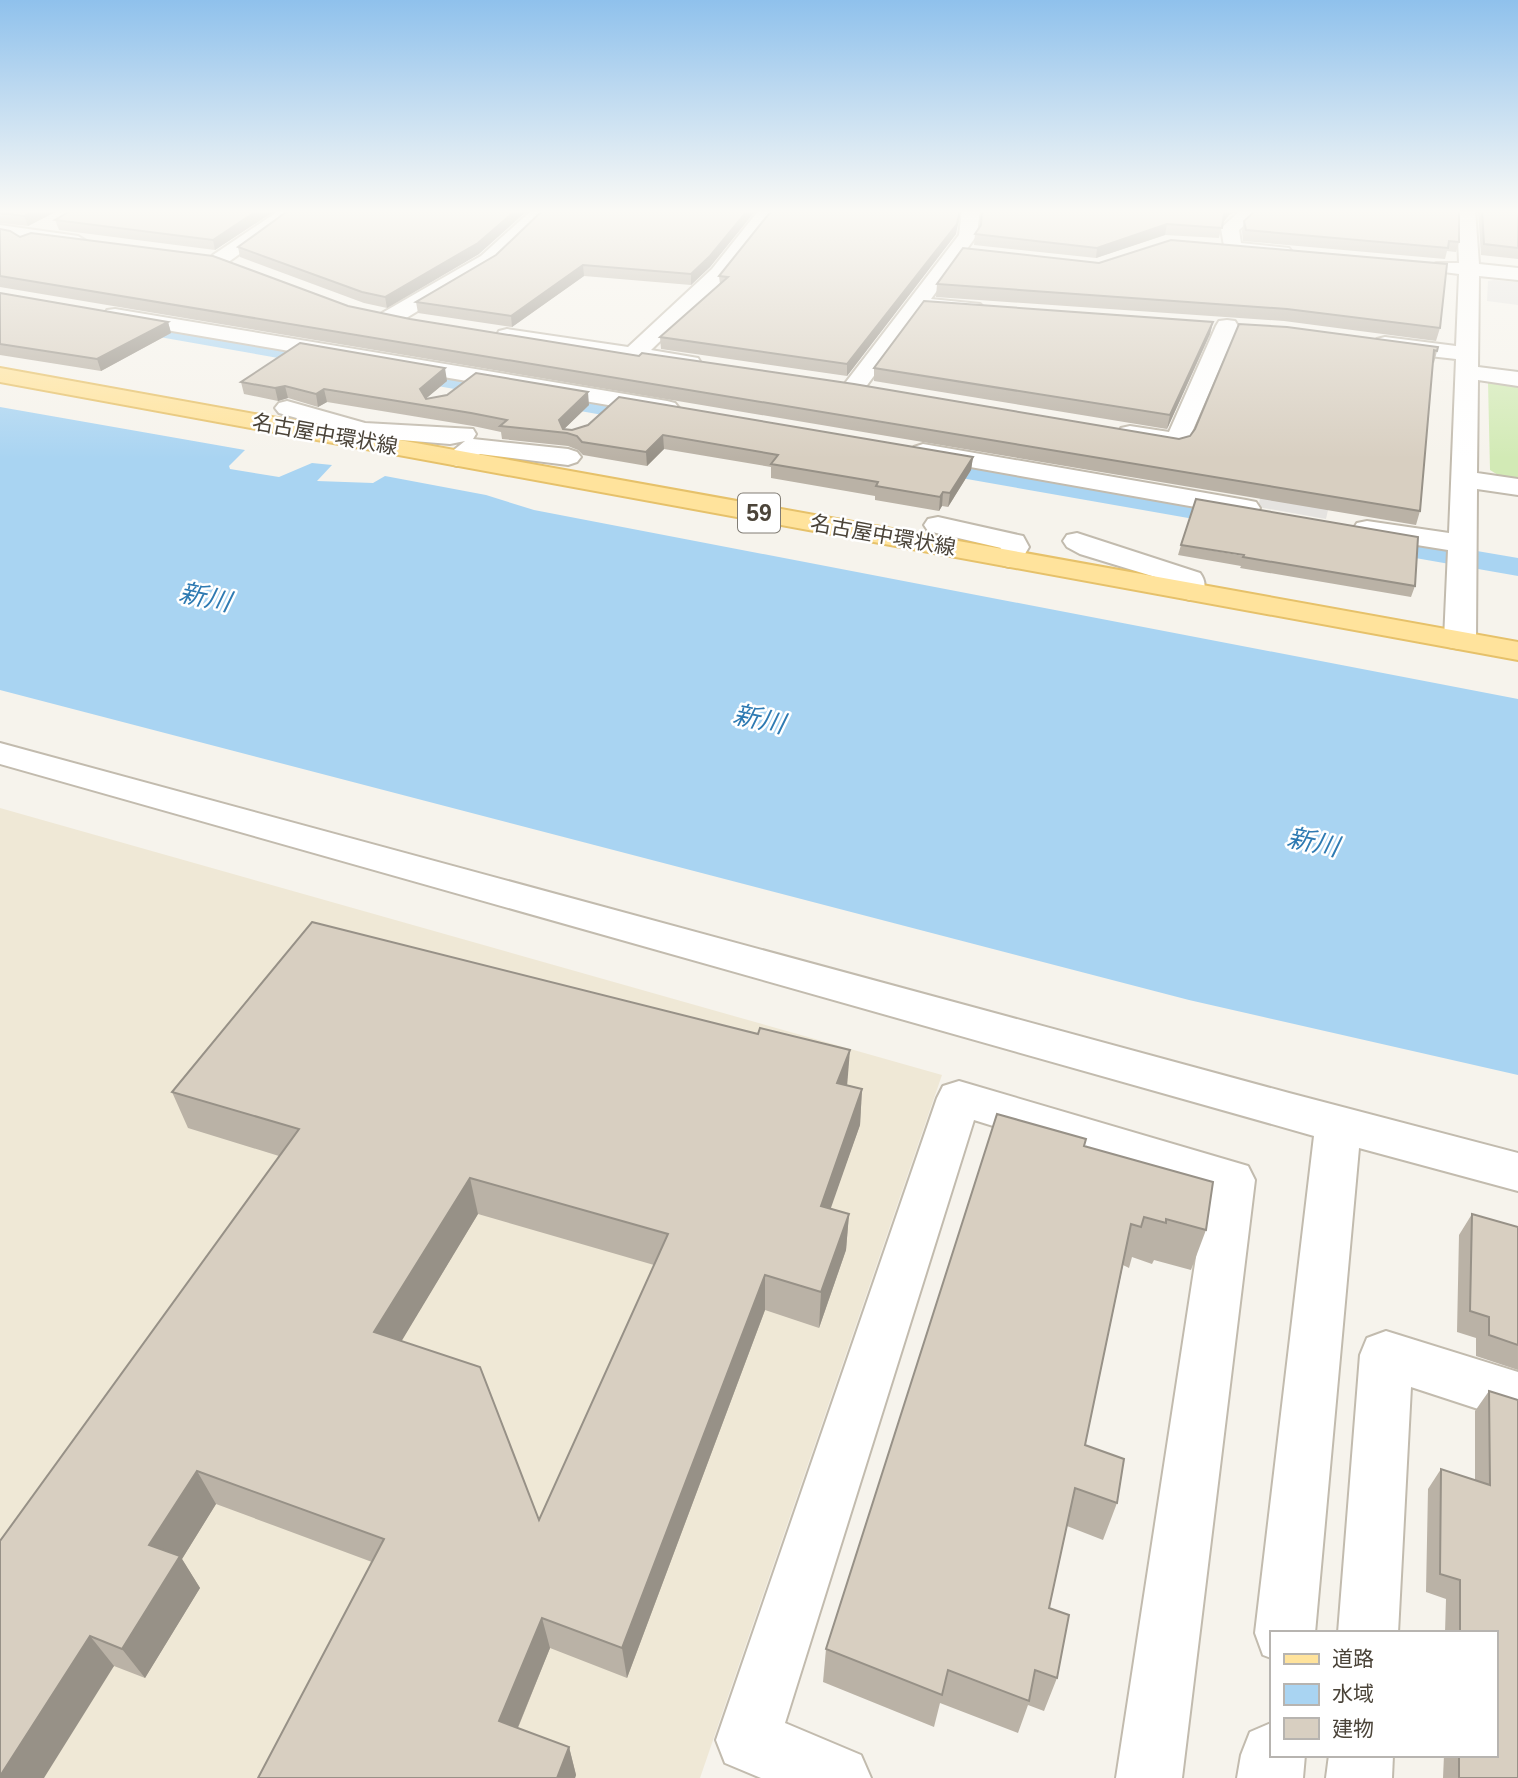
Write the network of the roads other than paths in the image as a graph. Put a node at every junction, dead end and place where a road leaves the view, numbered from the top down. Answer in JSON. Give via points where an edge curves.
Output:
{"nodes":[{"id":1,"x":423,"y":293,"type":"edge"},
{"id":2,"x":698,"y":293,"type":"edge"},
{"id":3,"x":924,"y":293,"type":"edge"},
{"id":4,"x":1468,"y":293,"type":"edge"},
{"id":5,"x":915,"y":304,"type":"junction"},
{"id":6,"x":996,"y":310,"type":"edge"},
{"id":7,"x":95,"y":311,"type":"edge"},
{"id":8,"x":425,"y":324,"type":"edge"},
{"id":9,"x":1199,"y":324,"type":"edge"},
{"id":10,"x":491,"y":334,"type":"edge"},
{"id":11,"x":1362,"y":341,"type":"edge"},
{"id":12,"x":634,"y":354,"type":"junction"},
{"id":13,"x":1466,"y":363,"type":"junction"},
{"id":14,"x":717,"y":366,"type":"edge"},
{"id":15,"x":0,"y":375,"type":"edge"},
{"id":16,"x":1518,"y":379,"type":"edge"},
{"id":17,"x":826,"y":383,"type":"edge"},
{"id":18,"x":287,"y":408,"type":"edge"},
{"id":19,"x":694,"y":413,"type":"edge"},
{"id":20,"x":1108,"y":429,"type":"edge"},
{"id":21,"x":358,"y":434,"type":"junction"},
{"id":22,"x":460,"y":446,"type":"junction"},
{"id":23,"x":895,"y":447,"type":"edge"},
{"id":24,"x":568,"y":457,"type":"dead end"},
{"id":25,"x":1463,"y":479,"type":"junction"},
{"id":26,"x":1518,"y":487,"type":"edge"},
{"id":27,"x":1263,"y":511,"type":"edge"},
{"id":28,"x":938,"y":525,"type":"dead end"},
{"id":29,"x":1344,"y":525,"type":"edge"},
{"id":30,"x":1077,"y":541,"type":"dead end"},
{"id":31,"x":1462,"y":557,"type":"junction"},
{"id":32,"x":1009,"y":558,"type":"junction"},
{"id":33,"x":1190,"y":591,"type":"junction"},
{"id":34,"x":1460,"y":640,"type":"junction"},
{"id":35,"x":1518,"y":650,"type":"edge"},
{"id":36,"x":0,"y":753,"type":"edge"},
{"id":37,"x":1338,"y":1124,"type":"junction"},
{"id":38,"x":1518,"y":1172,"type":"edge"},
{"id":39,"x":1518,"y":1397,"type":"edge"},
{"id":40,"x":1285,"y":1631,"type":"edge"},
{"id":41,"x":1368,"y":1631,"type":"edge"},
{"id":42,"x":1272,"y":1757,"type":"edge"},
{"id":43,"x":1361,"y":1757,"type":"edge"},
{"id":44,"x":838,"y":1778,"type":"edge"},
{"id":45,"x":1149,"y":1778,"type":"edge"},
{"id":46,"x":1270,"y":1778,"type":"edge"},
{"id":47,"x":1359,"y":1778,"type":"edge"}],
"edges":[{"from":1,"to":8,"type":"street","via":[[379,315]]},
{"from":2,"to":12,"type":"street"},
{"from":3,"to":5,"type":"street"},
{"from":4,"to":13,"type":"street"},
{"from":5,"to":6,"type":"street"},
{"from":5,"to":17,"type":"street","via":[[859,393]]},
{"from":7,"to":19,"type":"street","via":[[460,385]]},
{"from":9,"to":20,"type":"street","via":[[1238,327],[1177,441]]},
{"from":10,"to":12,"type":"street"},
{"from":11,"to":13,"type":"street"},
{"from":12,"to":14,"type":"street"},
{"from":13,"to":16,"type":"street"},
{"from":13,"to":25,"type":"street"},
{"from":15,"to":21,"type":"main road","name":"名古屋中環状線","number":"59"},
{"from":18,"to":21,"type":"street"},
{"from":21,"to":22,"type":"main road","name":"名古屋中環状線","number":"59"},
{"from":22,"to":24,"type":"street"},
{"from":22,"to":32,"type":"main road","name":"名古屋中環状線","number":"59"},
{"from":23,"to":27,"type":"street"},
{"from":25,"to":26,"type":"street"},
{"from":25,"to":31,"type":"street"},
{"from":28,"to":32,"type":"street","via":[[1013,542]]},
{"from":29,"to":31,"type":"street"},
{"from":30,"to":33,"type":"street","via":[[1096,552],[1169,568],[1190,579]]},
{"from":31,"to":34,"type":"street"},
{"from":32,"to":33,"type":"main road","name":"名古屋中環状線","number":"59"},
{"from":33,"to":34,"type":"main road","name":"名古屋中環状線","number":"59"},
{"from":34,"to":35,"type":"main road","name":"名古屋中環状線","number":"59"},
{"from":36,"to":37,"type":"street"},
{"from":37,"to":38,"type":"street"},
{"from":37,"to":40,"type":"street"},
{"from":39,"to":41,"type":"street","via":[[1386,1356]]},
{"from":42,"to":46,"type":"street"},
{"from":43,"to":47,"type":"street"},
{"from":44,"to":45,"type":"street","via":[[748,1740],[959,1098],[1231,1180]]}]}
